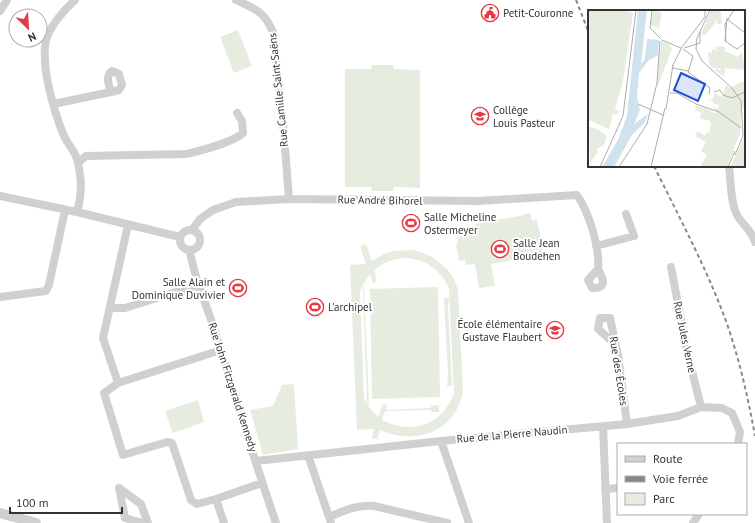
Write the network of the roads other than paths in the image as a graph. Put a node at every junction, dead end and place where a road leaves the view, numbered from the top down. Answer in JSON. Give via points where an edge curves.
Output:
{"nodes":[{"id":1,"x":7,"y":0,"type":"edge"},
{"id":2,"x":75,"y":0,"type":"edge"},
{"id":3,"x":236,"y":0,"type":"edge"},
{"id":4,"x":0,"y":11,"type":"edge"},
{"id":5,"x":111,"y":92,"type":"dead end"},
{"id":6,"x":53,"y":104,"type":"junction"},
{"id":7,"x":236,"y":113,"type":"dead end"},
{"id":8,"x":78,"y":163,"type":"junction"},
{"id":9,"x":729,"y":167,"type":"edge"},
{"id":10,"x":0,"y":196,"type":"edge"},
{"id":11,"x":289,"y":199,"type":"junction"},
{"id":12,"x":64,"y":210,"type":"junction"},
{"id":13,"x":77,"y":212,"type":"junction"},
{"id":14,"x":626,"y":214,"type":"dead end"},
{"id":15,"x":128,"y":225,"type":"junction"},
{"id":16,"x":192,"y":230,"type":"junction"},
{"id":17,"x":180,"y":237,"type":"junction"},
{"id":18,"x":755,"y":242,"type":"edge"},
{"id":19,"x":596,"y":246,"type":"junction"},
{"id":20,"x":190,"y":251,"type":"junction"},
{"id":21,"x":671,"y":267,"type":"dead end"},
{"id":22,"x":598,"y":269,"type":"dead end"},
{"id":23,"x":198,"y":285,"type":"junction"},
{"id":24,"x":0,"y":297,"type":"edge"},
{"id":25,"x":110,"y":308,"type":"junction"},
{"id":26,"x":615,"y":344,"type":"junction"},
{"id":27,"x":221,"y":350,"type":"junction"},
{"id":28,"x":118,"y":384,"type":"junction"},
{"id":29,"x":701,"y":407,"type":"junction"},
{"id":30,"x":627,"y":424,"type":"junction"},
{"id":31,"x":603,"y":426,"type":"junction"},
{"id":32,"x":441,"y":441,"type":"junction"},
{"id":33,"x":738,"y":443,"type":"edge"},
{"id":34,"x":308,"y":455,"type":"junction"},
{"id":35,"x":256,"y":461,"type":"junction"},
{"id":36,"x":262,"y":483,"type":"junction"},
{"id":37,"x":617,"y":488,"type":"edge"},
{"id":38,"x":605,"y":489,"type":"junction"},
{"id":39,"x":216,"y":500,"type":"junction"},
{"id":40,"x":0,"y":513,"type":"edge"},
{"id":41,"x":0,"y":519,"type":"edge"},
{"id":42,"x":330,"y":520,"type":"edge"},
{"id":43,"x":26,"y":523,"type":"edge"},
{"id":44,"x":36,"y":523,"type":"edge"},
{"id":45,"x":143,"y":523,"type":"edge"},
{"id":46,"x":148,"y":523,"type":"edge"},
{"id":47,"x":224,"y":523,"type":"edge"},
{"id":48,"x":276,"y":523,"type":"edge"},
{"id":49,"x":447,"y":523,"type":"edge"},
{"id":50,"x":469,"y":523,"type":"edge"},
{"id":51,"x":607,"y":523,"type":"edge"}],
"edges":[{"from":1,"to":4,"type":"street"},
{"from":2,"to":6,"type":"street","via":[[62,12],[47,37],[45,55]]},
{"from":3,"to":11,"type":"street","name":"Rue Camille Saint-Saëns","via":[[261,13],[273,32]]},
{"from":5,"to":6,"type":"street"},
{"from":6,"to":8,"type":"street","via":[[64,137],[78,158]]},
{"from":7,"to":8,"type":"street","via":[[242,121],[244,133],[202,150],[187,154],[86,156]]},
{"from":8,"to":13,"type":"street","via":[[82,182]]},
{"from":9,"to":18,"type":"street","via":[[733,206]]},
{"from":10,"to":12,"type":"street"},
{"from":11,"to":16,"type":"street","name":"Rue André Bihorel","via":[[224,205],[200,219]]},
{"from":11,"to":19,"type":"street","name":"Rue André Bihorel","via":[[478,201],[577,195],[584,207]]},
{"from":12,"to":13,"type":"street"},
{"from":12,"to":24,"type":"street","via":[[46,292]]},
{"from":13,"to":15,"type":"street"},
{"from":14,"to":19,"type":"street","via":[[634,236]]},
{"from":15,"to":17,"type":"street"},
{"from":15,"to":25,"type":"street"},
{"from":16,"to":17,"type":"street","via":[[186,231]]},
{"from":16,"to":20,"type":"street","via":[[198,233],[200,243],[196,249]]},
{"from":17,"to":20,"type":"street","via":[[182,246]]},
{"from":19,"to":22,"type":"street"},
{"from":20,"to":23,"type":"street","name":"Rue John Fitzgerald Kennedy"},
{"from":21,"to":29,"type":"street","name":"Rue Jules Verne"},
{"from":23,"to":25,"type":"street","via":[[125,308]]},
{"from":23,"to":27,"type":"street","name":"Rue John Fitzgerald Kennedy"},
{"from":25,"to":28,"type":"street","via":[[104,338]]},
{"from":26,"to":26,"type":"street","name":"Rue des Écoles","via":[[610,318],[600,318],[598,329]]},
{"from":26,"to":30,"type":"street","name":"Rue des Écoles"},
{"from":27,"to":28,"type":"street"},
{"from":27,"to":35,"type":"street","name":"Rue John Fitzgerald Kennedy"},
{"from":28,"to":39,"type":"street","via":[[104,393],[123,455],[167,442],[172,443],[192,500],[197,504]]},
{"from":29,"to":30,"type":"street","name":"Rue de la Pierre Naudin","via":[[678,416]]},
{"from":29,"to":33,"type":"street","name":"Rue de la Pierre Naudin","via":[[722,408],[732,413],[740,432]]},
{"from":30,"to":31,"type":"street","name":"Rue de la Pierre Naudin"},
{"from":31,"to":32,"type":"street","name":"Rue de la Pierre Naudin"},
{"from":31,"to":38,"type":"street"},
{"from":32,"to":34,"type":"street","name":"Rue de la Pierre Naudin"},
{"from":32,"to":50,"type":"street"},
{"from":34,"to":35,"type":"street","name":"Rue de la Pierre Naudin"},
{"from":34,"to":42,"type":"street"},
{"from":35,"to":36,"type":"street","name":"Rue John Fitzgerald Kennedy"},
{"from":36,"to":39,"type":"street"},
{"from":36,"to":48,"type":"street","name":"Rue John Fitzgerald Kennedy"},
{"from":37,"to":38,"type":"street"},
{"from":38,"to":51,"type":"street"},
{"from":39,"to":47,"type":"street"},
{"from":40,"to":44,"type":"street"},
{"from":41,"to":43,"type":"street"},
{"from":42,"to":49,"type":"street","via":[[366,505]]},
{"from":45,"to":46,"type":"street","via":[[125,518],[119,488],[142,504]]}]}
